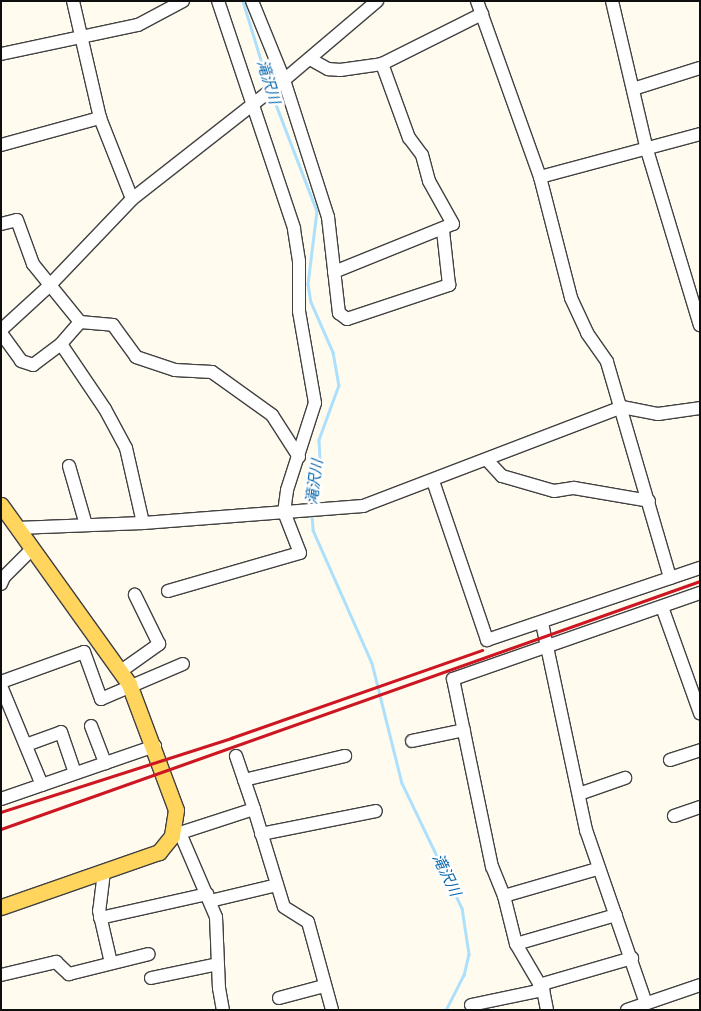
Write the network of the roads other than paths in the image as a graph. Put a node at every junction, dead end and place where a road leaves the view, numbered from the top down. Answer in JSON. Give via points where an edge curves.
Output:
{"nodes":[{"id":1,"x":73,"y":1,"type":"edge"},
{"id":2,"x":183,"y":1,"type":"edge"},
{"id":3,"x":218,"y":1,"type":"edge"},
{"id":4,"x":252,"y":1,"type":"edge"},
{"id":5,"x":478,"y":1,"type":"edge"},
{"id":6,"x":612,"y":1,"type":"edge"},
{"id":7,"x":370,"y":4,"type":"edge"},
{"id":8,"x":482,"y":14,"type":"junction"},
{"id":9,"x":81,"y":39,"type":"junction"},
{"id":10,"x":1,"y":54,"type":"edge"},
{"id":11,"x":310,"y":59,"type":"junction"},
{"id":12,"x":382,"y":64,"type":"junction"},
{"id":13,"x":700,"y":68,"type":"edge"},
{"id":14,"x":284,"y":80,"type":"junction"},
{"id":15,"x":633,"y":89,"type":"junction"},
{"id":16,"x":253,"y":102,"type":"junction"},
{"id":17,"x":100,"y":118,"type":"junction"},
{"id":18,"x":700,"y":134,"type":"edge"},
{"id":19,"x":1,"y":145,"type":"edge"},
{"id":20,"x":647,"y":150,"type":"junction"},
{"id":21,"x":540,"y":177,"type":"junction"},
{"id":22,"x":132,"y":199,"type":"junction"},
{"id":23,"x":1,"y":224,"type":"edge"},
{"id":24,"x":443,"y":231,"type":"junction"},
{"id":25,"x":334,"y":272,"type":"junction"},
{"id":26,"x":49,"y":286,"type":"junction"},
{"id":27,"x":80,"y":322,"type":"junction"},
{"id":28,"x":700,"y":325,"type":"edge"},
{"id":29,"x":1,"y":332,"type":"edge"},
{"id":30,"x":61,"y":344,"type":"junction"},
{"id":31,"x":622,"y":407,"type":"junction"},
{"id":32,"x":700,"y":408,"type":"edge"},
{"id":33,"x":299,"y":457,"type":"junction"},
{"id":34,"x":487,"y":460,"type":"junction"},
{"id":35,"x":69,"y":466,"type":"dead end"},
{"id":36,"x":433,"y":481,"type":"junction"},
{"id":37,"x":649,"y":501,"type":"junction"},
{"id":38,"x":3,"y":511,"type":"edge"},
{"id":39,"x":284,"y":512,"type":"junction"},
{"id":40,"x":143,"y":523,"type":"junction"},
{"id":41,"x":86,"y":525,"type":"junction"},
{"id":42,"x":17,"y":528,"type":"junction"},
{"id":43,"x":32,"y":549,"type":"junction"},
{"id":44,"x":700,"y":568,"type":"edge"},
{"id":45,"x":670,"y":578,"type":"junction"},
{"id":46,"x":1,"y":584,"type":"edge"},
{"id":47,"x":168,"y":590,"type":"dead end"},
{"id":48,"x":700,"y":593,"type":"edge"},
{"id":49,"x":135,"y":595,"type":"dead end"},
{"id":50,"x":662,"y":606,"type":"junction"},
{"id":51,"x":542,"y":622,"type":"junction"},
{"id":52,"x":549,"y":647,"type":"junction"},
{"id":53,"x":183,"y":664,"type":"dead end"},
{"id":54,"x":121,"y":671,"type":"junction"},
{"id":55,"x":1,"y":682,"type":"edge"},
{"id":56,"x":1,"y":686,"type":"edge"},
{"id":57,"x":130,"y":686,"type":"junction"},
{"id":58,"x":700,"y":713,"type":"edge"},
{"id":59,"x":91,"y":726,"type":"dead end"},
{"id":60,"x":464,"y":730,"type":"junction"},
{"id":61,"x":412,"y":741,"type":"dead end"},
{"id":62,"x":26,"y":745,"type":"junction"},
{"id":63,"x":155,"y":746,"type":"junction"},
{"id":64,"x":700,"y":750,"type":"edge"},
{"id":65,"x":236,"y":756,"type":"dead end"},
{"id":66,"x":345,"y":756,"type":"dead end"},
{"id":67,"x":670,"y":760,"type":"dead end"},
{"id":68,"x":105,"y":763,"type":"junction"},
{"id":69,"x":75,"y":774,"type":"junction"},
{"id":70,"x":625,"y":778,"type":"dead end"},
{"id":71,"x":244,"y":780,"type":"junction"},
{"id":72,"x":42,"y":785,"type":"junction"},
{"id":73,"x":579,"y":794,"type":"junction"},
{"id":74,"x":1,"y":799,"type":"edge"},
{"id":75,"x":700,"y":807,"type":"edge"},
{"id":76,"x":254,"y":809,"type":"junction"},
{"id":77,"x":376,"y":811,"type":"dead end"},
{"id":78,"x":674,"y":816,"type":"dead end"},
{"id":79,"x":177,"y":832,"type":"junction"},
{"id":80,"x":261,"y":834,"type":"junction"},
{"id":81,"x":597,"y":870,"type":"junction"},
{"id":82,"x":104,"y":872,"type":"junction"},
{"id":83,"x":277,"y":885,"type":"junction"},
{"id":84,"x":504,"y":896,"type":"junction"},
{"id":85,"x":208,"y":898,"type":"junction"},
{"id":86,"x":1,"y":907,"type":"edge"},
{"id":87,"x":616,"y":915,"type":"junction"},
{"id":88,"x":100,"y":918,"type":"junction"},
{"id":89,"x":516,"y":944,"type":"junction"},
{"id":90,"x":149,"y":954,"type":"dead end"},
{"id":91,"x":632,"y":958,"type":"junction"},
{"id":92,"x":111,"y":963,"type":"junction"},
{"id":93,"x":218,"y":964,"type":"junction"},
{"id":94,"x":1,"y":975,"type":"edge"},
{"id":95,"x":151,"y":978,"type":"dead end"},
{"id":96,"x":700,"y":985,"type":"edge"},
{"id":97,"x":324,"y":986,"type":"junction"},
{"id":98,"x":541,"y":988,"type":"junction"},
{"id":99,"x":279,"y":998,"type":"dead end"},
{"id":100,"x":646,"y":1003,"type":"junction"},
{"id":101,"x":471,"y":1005,"type":"dead end"},
{"id":102,"x":223,"y":1010,"type":"edge"},
{"id":103,"x":332,"y":1010,"type":"edge"},
{"id":104,"x":547,"y":1010,"type":"edge"},
{"id":105,"x":627,"y":1010,"type":"edge"}],
"edges":[{"from":1,"to":9,"type":"street"},
{"from":2,"to":9,"type":"street","via":[[138,25]]},
{"from":3,"to":16,"type":"street"},
{"from":4,"to":14,"type":"street"},
{"from":5,"to":8,"type":"street"},
{"from":6,"to":15,"type":"street"},
{"from":7,"to":11,"type":"street"},
{"from":8,"to":12,"type":"street"},
{"from":8,"to":21,"type":"street"},
{"from":9,"to":10,"type":"street"},
{"from":9,"to":17,"type":"street"},
{"from":11,"to":12,"type":"street","via":[[328,69],[340,70]]},
{"from":11,"to":14,"type":"street"},
{"from":12,"to":24,"type":"street","via":[[409,138],[422,155],[429,180],[453,224]]},
{"from":13,"to":15,"type":"street"},
{"from":14,"to":16,"type":"street"},
{"from":14,"to":25,"type":"street","via":[[328,217]]},
{"from":15,"to":20,"type":"street"},
{"from":16,"to":22,"type":"street"},
{"from":16,"to":33,"type":"street","via":[[294,228],[299,261],[299,311],[315,403]]},
{"from":17,"to":19,"type":"street"},
{"from":17,"to":22,"type":"street"},
{"from":18,"to":20,"type":"street"},
{"from":20,"to":21,"type":"street"},
{"from":20,"to":28,"type":"street"},
{"from":21,"to":31,"type":"street","via":[[572,298],[587,334],[607,362]]},
{"from":22,"to":26,"type":"street"},
{"from":23,"to":26,"type":"street","via":[[17,220],[33,264]]},
{"from":24,"to":25,"type":"street"},
{"from":24,"to":25,"type":"street","via":[[449,285],[347,318],[339,313],[336,303]]},
{"from":26,"to":27,"type":"street"},
{"from":26,"to":29,"type":"street"},
{"from":27,"to":30,"type":"street"},
{"from":27,"to":33,"type":"street","via":[[113,325],[136,357],[175,370],[212,372],[272,415]]},
{"from":29,"to":30,"type":"street","via":[[21,361],[33,365]]},
{"from":30,"to":40,"type":"street","via":[[105,409],[126,448]]},
{"from":31,"to":32,"type":"street","via":[[658,414]]},
{"from":31,"to":34,"type":"street"},
{"from":31,"to":37,"type":"street"},
{"from":33,"to":39,"type":"street","via":[[287,490]]},
{"from":34,"to":36,"type":"street"},
{"from":34,"to":37,"type":"street","via":[[502,476],[554,491],[574,488]]},
{"from":35,"to":41,"type":"street"},
{"from":36,"to":39,"type":"street","via":[[363,506]]},
{"from":36,"to":51,"type":"street","via":[[487,640]]},
{"from":37,"to":45,"type":"street"},
{"from":38,"to":42,"type":"main road"},
{"from":39,"to":40,"type":"street"},
{"from":39,"to":47,"type":"street","via":[[300,553]]},
{"from":40,"to":41,"type":"street"},
{"from":41,"to":42,"type":"street"},
{"from":42,"to":43,"type":"main road"},
{"from":43,"to":46,"type":"street"},
{"from":43,"to":54,"type":"main road"},
{"from":44,"to":45,"type":"street"},
{"from":45,"to":51,"type":"street"},
{"from":48,"to":50,"type":"street"},
{"from":49,"to":54,"type":"street","via":[[159,644]]},
{"from":50,"to":52,"type":"street"},
{"from":50,"to":58,"type":"street"},
{"from":51,"to":52,"type":"street"},
{"from":52,"to":60,"type":"street","via":[[453,679]]},
{"from":52,"to":73,"type":"street"},
{"from":53,"to":57,"type":"street"},
{"from":54,"to":57,"type":"main road"},
{"from":55,"to":57,"type":"street","via":[[84,652],[101,699]]},
{"from":56,"to":62,"type":"street"},
{"from":57,"to":63,"type":"main road"},
{"from":59,"to":68,"type":"street"},
{"from":60,"to":61,"type":"street"},
{"from":60,"to":84,"type":"street","via":[[492,867]]},
{"from":62,"to":69,"type":"street","via":[[61,732]]},
{"from":62,"to":72,"type":"street"},
{"from":63,"to":68,"type":"street"},
{"from":63,"to":79,"type":"main road","via":[[176,810]]},
{"from":64,"to":67,"type":"street"},
{"from":65,"to":71,"type":"street"},
{"from":66,"to":71,"type":"street"},
{"from":68,"to":69,"type":"street"},
{"from":69,"to":72,"type":"street"},
{"from":70,"to":73,"type":"street"},
{"from":71,"to":76,"type":"street"},
{"from":72,"to":74,"type":"street"},
{"from":73,"to":81,"type":"street"},
{"from":75,"to":78,"type":"street"},
{"from":76,"to":79,"type":"street"},
{"from":76,"to":80,"type":"street"},
{"from":77,"to":80,"type":"street"},
{"from":79,"to":82,"type":"main road","via":[[158,852]]},
{"from":79,"to":85,"type":"street"},
{"from":80,"to":83,"type":"street"},
{"from":81,"to":84,"type":"street"},
{"from":81,"to":87,"type":"street"},
{"from":82,"to":86,"type":"main road"},
{"from":82,"to":88,"type":"street"},
{"from":83,"to":85,"type":"street"},
{"from":83,"to":97,"type":"street","via":[[287,911],[308,922]]},
{"from":84,"to":89,"type":"street"},
{"from":85,"to":88,"type":"street"},
{"from":85,"to":93,"type":"street","via":[[219,934]]},
{"from":87,"to":89,"type":"street"},
{"from":87,"to":91,"type":"street"},
{"from":88,"to":92,"type":"street"},
{"from":89,"to":98,"type":"street"},
{"from":90,"to":92,"type":"street"},
{"from":91,"to":98,"type":"street"},
{"from":91,"to":100,"type":"street"},
{"from":92,"to":94,"type":"street","via":[[69,974],[56,962]]},
{"from":93,"to":95,"type":"street"},
{"from":93,"to":102,"type":"street"},
{"from":96,"to":100,"type":"street"},
{"from":97,"to":99,"type":"street"},
{"from":97,"to":103,"type":"street"},
{"from":98,"to":101,"type":"street"},
{"from":98,"to":104,"type":"street"},
{"from":100,"to":105,"type":"street"}]}
